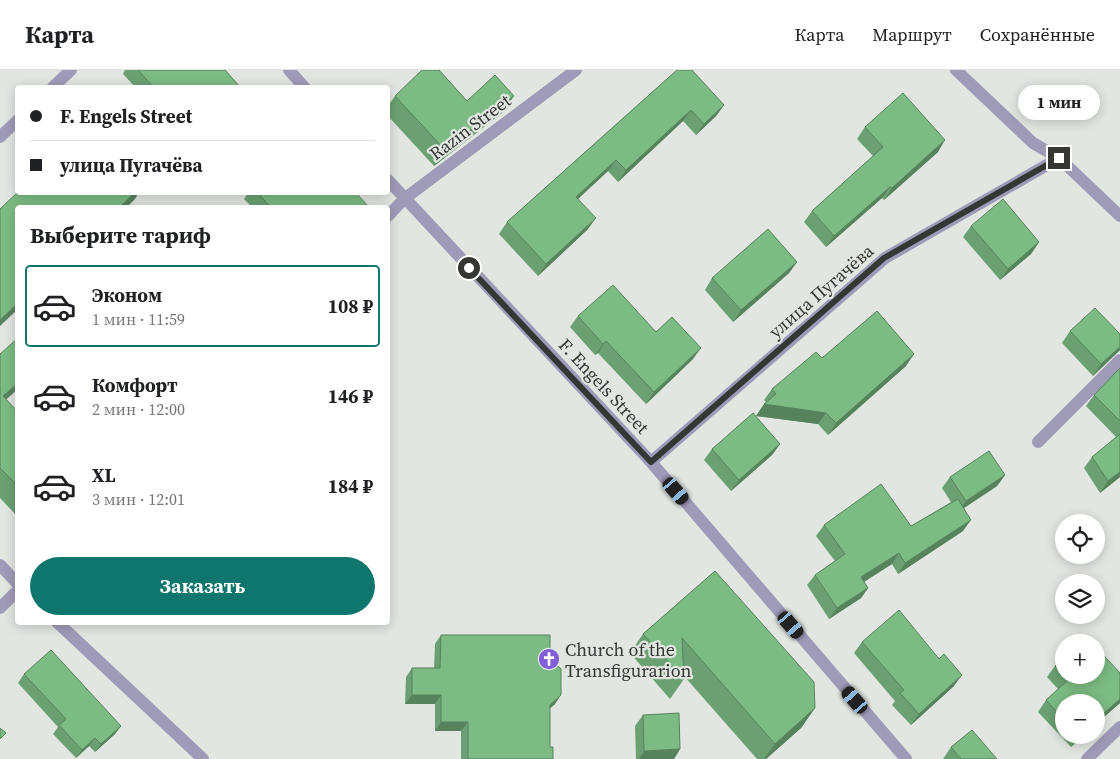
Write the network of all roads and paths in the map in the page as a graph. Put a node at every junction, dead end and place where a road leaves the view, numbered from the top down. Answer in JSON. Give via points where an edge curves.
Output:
{"nodes":[{"id":1,"x":70,"y":70,"type":"edge"},
{"id":2,"x":289,"y":70,"type":"edge"},
{"id":3,"x":576,"y":70,"type":"edge"},
{"id":4,"x":956,"y":70,"type":"edge"},
{"id":5,"x":55,"y":85,"type":"edge"},
{"id":6,"x":302,"y":85,"type":"edge"},
{"id":7,"x":15,"y":123,"type":"edge"},
{"id":8,"x":0,"y":137,"type":"edge"},
{"id":9,"x":1059,"y":158,"type":"junction"},
{"id":10,"x":390,"y":182,"type":"edge"},
{"id":11,"x":404,"y":199,"type":"junction"},
{"id":12,"x":390,"y":214,"type":"edge"},
{"id":13,"x":1120,"y":216,"type":"edge"},
{"id":14,"x":1120,"y":360,"type":"edge"},
{"id":15,"x":1038,"y":442,"type":"dead end"},
{"id":16,"x":651,"y":462,"type":"junction"},
{"id":17,"x":0,"y":565,"type":"edge"},
{"id":18,"x":15,"y":581,"type":"edge"},
{"id":19,"x":15,"y":593,"type":"edge"},
{"id":20,"x":0,"y":608,"type":"edge"},
{"id":21,"x":60,"y":625,"type":"edge"},
{"id":22,"x":1120,"y":728,"type":"edge"},
{"id":23,"x":202,"y":759,"type":"edge"},
{"id":24,"x":906,"y":759,"type":"edge"},
{"id":25,"x":1087,"y":759,"type":"edge"}],
"edges":[{"from":1,"to":5,"type":"street"},
{"from":2,"to":6,"type":"street"},
{"from":3,"to":11,"type":"street","name":"Razin Street"},
{"from":4,"to":9,"type":"street","via":[[1033,143]]},
{"from":7,"to":8,"type":"street"},
{"from":9,"to":13,"type":"street"},
{"from":9,"to":16,"type":"street","name":"улица Пугачёва","via":[[884,258]]},
{"from":10,"to":11,"type":"street","name":"F. Engels Street"},
{"from":11,"to":12,"type":"street","name":"Razin Street"},
{"from":11,"to":16,"type":"street","name":"F. Engels Street"},
{"from":14,"to":15,"type":"street"},
{"from":16,"to":24,"type":"street","name":"F. Engels Street"},
{"from":17,"to":18,"type":"street"},
{"from":19,"to":20,"type":"street"},
{"from":21,"to":23,"type":"street"},
{"from":22,"to":25,"type":"street"}]}
